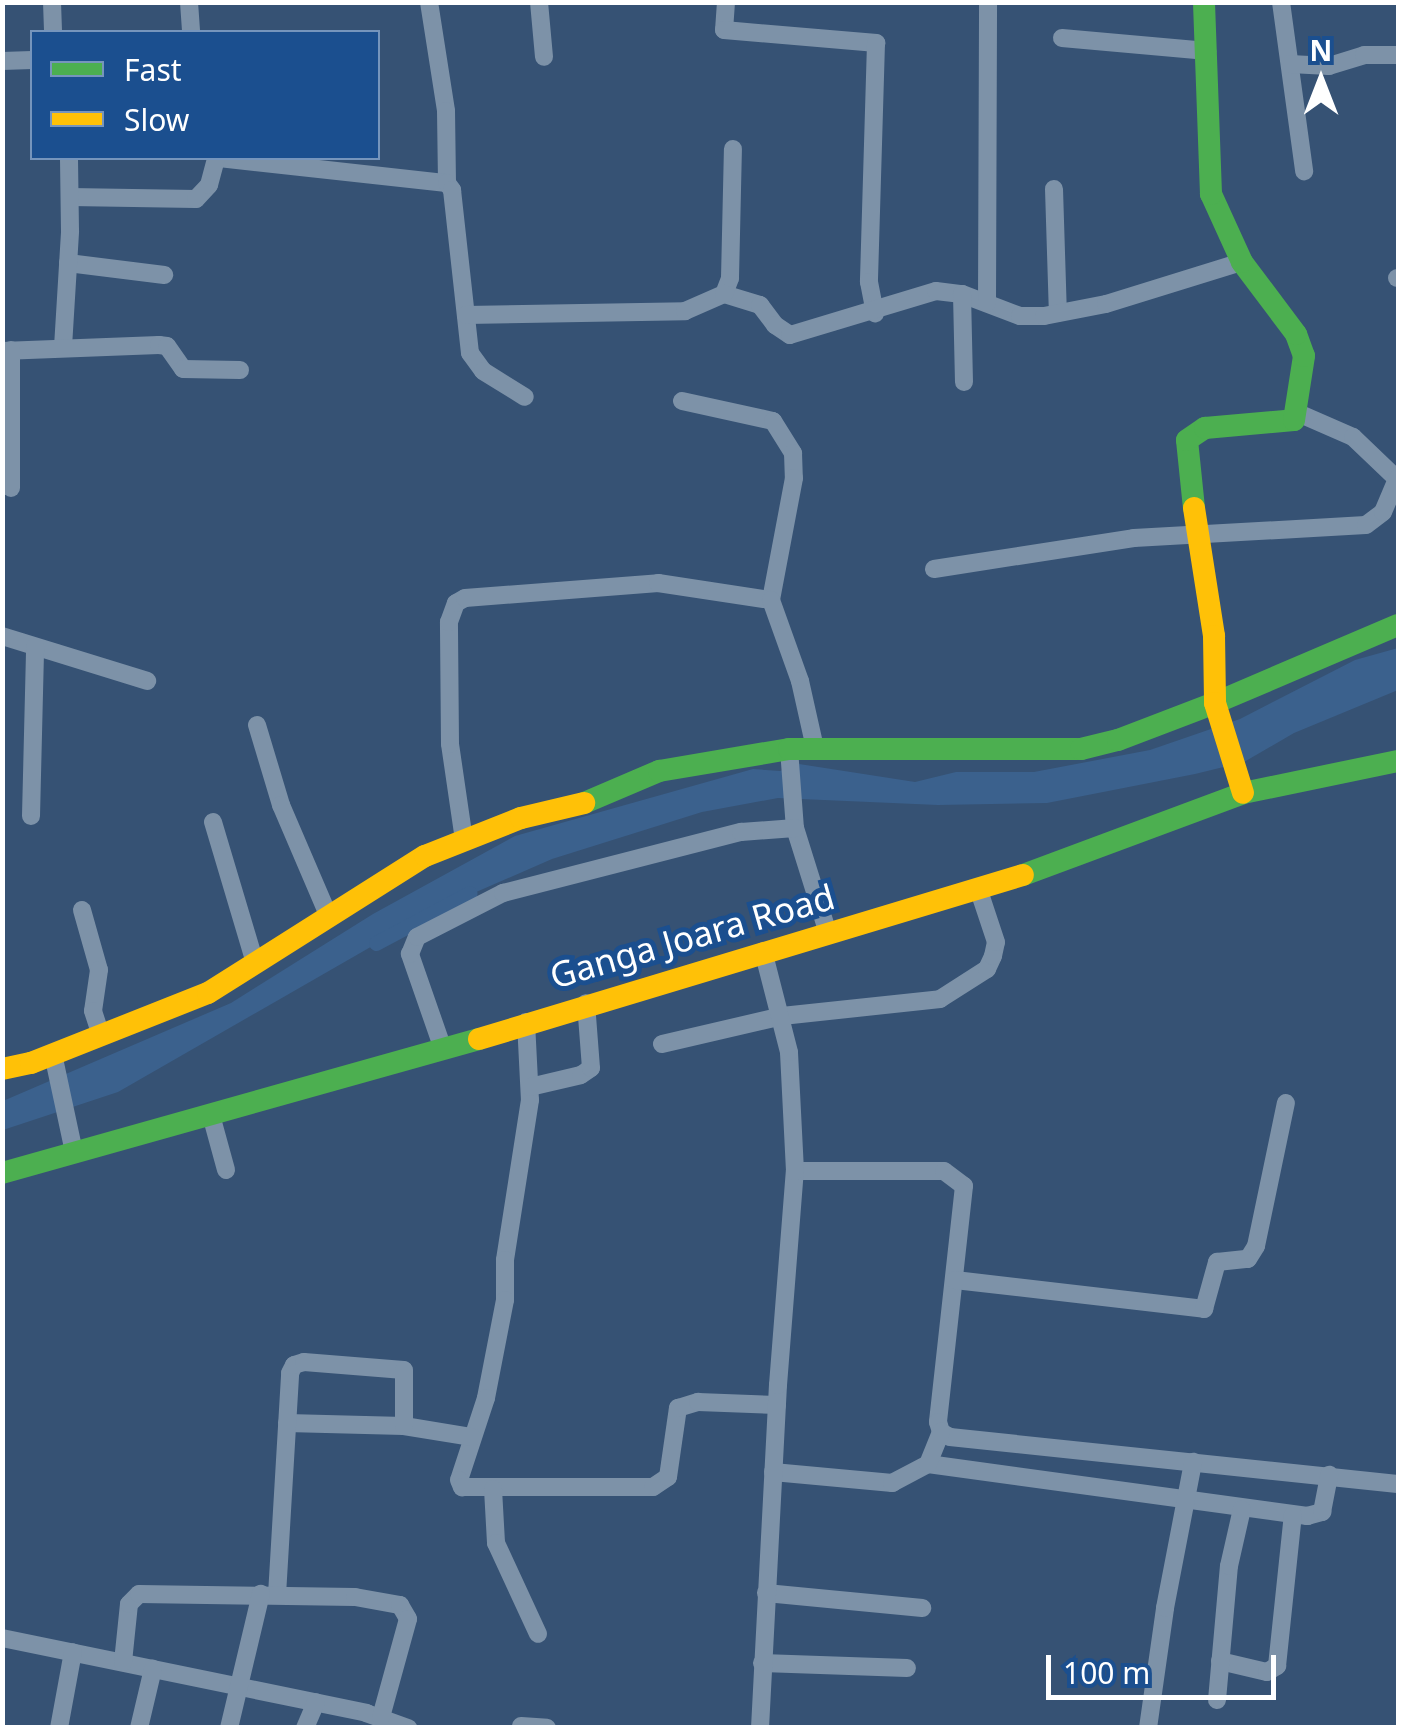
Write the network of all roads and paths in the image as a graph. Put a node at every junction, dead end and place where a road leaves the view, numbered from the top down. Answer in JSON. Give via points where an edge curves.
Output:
{"nodes":[{"id":1,"x":52,"y":2,"type":"edge"},
{"id":2,"x":189,"y":2,"type":"edge"},
{"id":3,"x":429,"y":2,"type":"edge"},
{"id":4,"x":539,"y":2,"type":"edge"},
{"id":5,"x":726,"y":2,"type":"edge"},
{"id":6,"x":988,"y":2,"type":"edge"},
{"id":7,"x":1204,"y":2,"type":"edge"},
{"id":8,"x":1281,"y":2,"type":"edge"},
{"id":9,"x":54,"y":30,"type":"edge"},
{"id":10,"x":191,"y":30,"type":"edge"},
{"id":11,"x":1062,"y":38,"type":"dead end"},
{"id":12,"x":1207,"y":51,"type":"junction"},
{"id":13,"x":1398,"y":55,"type":"edge"},
{"id":14,"x":544,"y":57,"type":"dead end"},
{"id":15,"x":30,"y":60,"type":"edge"},
{"id":16,"x":2,"y":61,"type":"edge"},
{"id":17,"x":1290,"y":64,"type":"junction"},
{"id":18,"x":733,"y":149,"type":"dead end"},
{"id":19,"x":69,"y":160,"type":"edge"},
{"id":20,"x":217,"y":160,"type":"edge"},
{"id":21,"x":236,"y":160,"type":"edge"},
{"id":22,"x":1304,"y":171,"type":"dead end"},
{"id":23,"x":447,"y":183,"type":"junction"},
{"id":24,"x":1054,"y":189,"type":"dead end"},
{"id":25,"x":70,"y":197,"type":"junction"},
{"id":26,"x":68,"y":262,"type":"junction"},
{"id":27,"x":1242,"y":262,"type":"junction"},
{"id":28,"x":164,"y":275,"type":"dead end"},
{"id":29,"x":724,"y":294,"type":"junction"},
{"id":30,"x":962,"y":294,"type":"junction"},
{"id":31,"x":988,"y":303,"type":"junction"},
{"id":32,"x":875,"y":313,"type":"junction"},
{"id":33,"x":1058,"y":314,"type":"junction"},
{"id":34,"x":466,"y":315,"type":"junction"},
{"id":35,"x":63,"y":347,"type":"junction"},
{"id":36,"x":7,"y":350,"type":"edge"},
{"id":37,"x":240,"y":370,"type":"dead end"},
{"id":38,"x":964,"y":382,"type":"dead end"},
{"id":39,"x":525,"y":398,"type":"dead end"},
{"id":40,"x":682,"y":401,"type":"dead end"},
{"id":41,"x":1298,"y":413,"type":"junction"},
{"id":42,"x":1398,"y":480,"type":"edge"},
{"id":43,"x":11,"y":488,"type":"dead end"},
{"id":44,"x":1196,"y":538,"type":"junction"},
{"id":45,"x":934,"y":569,"type":"dead end"},
{"id":46,"x":771,"y":600,"type":"junction"},
{"id":47,"x":1398,"y":625,"type":"edge"},
{"id":48,"x":2,"y":636,"type":"edge"},
{"id":49,"x":36,"y":646,"type":"junction"},
{"id":50,"x":148,"y":681,"type":"dead end"},
{"id":51,"x":1216,"y":709,"type":"junction"},
{"id":52,"x":258,"y":725,"type":"dead end"},
{"id":53,"x":788,"y":748,"type":"junction"},
{"id":54,"x":815,"y":748,"type":"junction"},
{"id":55,"x":1398,"y":761,"type":"edge"},
{"id":56,"x":1239,"y":782,"type":"junction"},
{"id":57,"x":31,"y":816,"type":"dead end"},
{"id":58,"x":214,"y":822,"type":"dead end"},
{"id":59,"x":796,"y":828,"type":"junction"},
{"id":60,"x":464,"y":840,"type":"junction"},
{"id":61,"x":978,"y":888,"type":"junction"},
{"id":62,"x":82,"y":910,"type":"dead end"},
{"id":63,"x":328,"y":917,"type":"junction"},
{"id":64,"x":828,"y":933,"type":"junction"},
{"id":65,"x":763,"y":952,"type":"junction"},
{"id":66,"x":255,"y":963,"type":"junction"},
{"id":67,"x":586,"y":1003,"type":"junction"},
{"id":68,"x":782,"y":1016,"type":"junction"},
{"id":69,"x":526,"y":1022,"type":"junction"},
{"id":70,"x":101,"y":1036,"type":"junction"},
{"id":71,"x":662,"y":1044,"type":"dead end"},
{"id":72,"x":443,"y":1049,"type":"junction"},
{"id":73,"x":53,"y":1054,"type":"junction"},
{"id":74,"x":2,"y":1069,"type":"edge"},
{"id":75,"x":530,"y":1087,"type":"junction"},
{"id":76,"x":1286,"y":1102,"type":"dead end"},
{"id":77,"x":211,"y":1114,"type":"junction"},
{"id":78,"x":74,"y":1152,"type":"junction"},
{"id":79,"x":226,"y":1170,"type":"dead end"},
{"id":80,"x":795,"y":1171,"type":"junction"},
{"id":81,"x":2,"y":1173,"type":"edge"},
{"id":82,"x":956,"y":1280,"type":"junction"},
{"id":83,"x":777,"y":1406,"type":"junction"},
{"id":84,"x":287,"y":1423,"type":"junction"},
{"id":85,"x":404,"y":1426,"type":"junction"},
{"id":86,"x":941,"y":1432,"type":"junction"},
{"id":87,"x":472,"y":1436,"type":"junction"},
{"id":88,"x":1193,"y":1462,"type":"junction"},
{"id":89,"x":928,"y":1464,"type":"junction"},
{"id":90,"x":773,"y":1472,"type":"junction"},
{"id":91,"x":1328,"y":1476,"type":"junction"},
{"id":92,"x":1398,"y":1484,"type":"edge"},
{"id":93,"x":492,"y":1489,"type":"junction"},
{"id":94,"x":1186,"y":1502,"type":"junction"},
{"id":95,"x":1242,"y":1509,"type":"junction"},
{"id":96,"x":1294,"y":1515,"type":"junction"},
{"id":97,"x":269,"y":1594,"type":"junction"},
{"id":98,"x":766,"y":1594,"type":"junction"},
{"id":99,"x":922,"y":1608,"type":"dead end"},
{"id":100,"x":538,"y":1634,"type":"dead end"},
{"id":101,"x":2,"y":1638,"type":"edge"},
{"id":102,"x":73,"y":1652,"type":"junction"},
{"id":103,"x":1220,"y":1661,"type":"junction"},
{"id":104,"x":124,"y":1662,"type":"junction"},
{"id":105,"x":762,"y":1663,"type":"junction"},
{"id":106,"x":152,"y":1668,"type":"junction"},
{"id":107,"x":907,"y":1668,"type":"dead end"},
{"id":108,"x":241,"y":1686,"type":"junction"},
{"id":109,"x":1217,"y":1700,"type":"dead end"},
{"id":110,"x":316,"y":1702,"type":"junction"},
{"id":111,"x":369,"y":1719,"type":"edge"},
{"id":112,"x":521,"y":1726,"type":"edge"},
{"id":113,"x":60,"y":1728,"type":"edge"},
{"id":114,"x":138,"y":1728,"type":"edge"},
{"id":115,"x":229,"y":1728,"type":"edge"},
{"id":116,"x":305,"y":1728,"type":"edge"},
{"id":117,"x":408,"y":1728,"type":"edge"},
{"id":118,"x":547,"y":1728,"type":"edge"},
{"id":119,"x":760,"y":1728,"type":"edge"},
{"id":120,"x":1148,"y":1728,"type":"edge"}],
"edges":[{"from":1,"to":9,"type":"street"},
{"from":2,"to":10,"type":"street"},
{"from":3,"to":23,"type":"street","via":[[446,111]]},
{"from":4,"to":14,"type":"street"},
{"from":5,"to":32,"type":"street","via":[[724,30],[876,44],[869,282]]},
{"from":6,"to":31,"type":"street"},
{"from":7,"to":12,"type":"main road"},
{"from":8,"to":17,"type":"street"},
{"from":11,"to":12,"type":"street"},
{"from":12,"to":27,"type":"main road","via":[[1211,194]]},
{"from":13,"to":17,"type":"street","via":[[1364,55],[1329,66]]},
{"from":15,"to":16,"type":"street"},
{"from":17,"to":22,"type":"street"},
{"from":18,"to":29,"type":"street"},
{"from":19,"to":25,"type":"street"},
{"from":20,"to":25,"type":"street","via":[[196,199]]},
{"from":21,"to":23,"type":"street"},
{"from":23,"to":34,"type":"street"},
{"from":24,"to":33,"type":"street"},
{"from":25,"to":26,"type":"street"},
{"from":26,"to":28,"type":"street"},
{"from":26,"to":35,"type":"street"},
{"from":27,"to":33,"type":"street"},
{"from":27,"to":41,"type":"main road","via":[[1301,344]]},
{"from":29,"to":32,"type":"street","via":[[760,304],[790,335]]},
{"from":29,"to":34,"type":"street","via":[[685,312]]},
{"from":30,"to":31,"type":"street"},
{"from":30,"to":32,"type":"street","via":[[936,292]]},
{"from":30,"to":38,"type":"street"},
{"from":31,"to":33,"type":"street","via":[[1020,316]]},
{"from":34,"to":39,"type":"street","via":[[474,364]]},
{"from":35,"to":36,"type":"street"},
{"from":35,"to":37,"type":"street","via":[[167,346],[182,369]]},
{"from":36,"to":43,"type":"street"},
{"from":40,"to":46,"type":"street","via":[[773,422],[792,453],[794,478]]},
{"from":41,"to":42,"type":"street","via":[[1353,437]]},
{"from":41,"to":44,"type":"main road","via":[[1287,423],[1205,428],[1187,440]]},
{"from":42,"to":44,"type":"street","via":[[1383,512],[1366,525]]},
{"from":44,"to":45,"type":"street","via":[[1120,539]]},
{"from":44,"to":51,"type":"main road","via":[[1214,636]]},
{"from":46,"to":54,"type":"street"},
{"from":46,"to":60,"type":"street","via":[[658,583],[456,603],[449,622],[449,728]]},
{"from":47,"to":51,"type":"main road"},
{"from":48,"to":49,"type":"street"},
{"from":49,"to":50,"type":"street"},
{"from":49,"to":57,"type":"street"},
{"from":51,"to":54,"type":"main road","via":[[1081,748]]},
{"from":51,"to":56,"type":"main road"},
{"from":52,"to":63,"type":"street","via":[[285,817]]},
{"from":53,"to":54,"type":"main road"},
{"from":53,"to":59,"type":"street"},
{"from":53,"to":60,"type":"main road","via":[[659,770],[594,801]]},
{"from":55,"to":56,"type":"main road","name":"Ganga Joara Road"},
{"from":56,"to":61,"type":"main road","name":"Ganga Joara Road","via":[[1074,859]]},
{"from":58,"to":66,"type":"street"},
{"from":59,"to":64,"type":"street"},
{"from":59,"to":72,"type":"street","via":[[742,832],[503,893],[417,936],[410,954]]},
{"from":60,"to":63,"type":"main road","via":[[424,856]]},
{"from":61,"to":64,"type":"main road","name":"Ganga Joara Road"},
{"from":61,"to":68,"type":"street","via":[[994,930],[987,969],[940,999]]},
{"from":62,"to":70,"type":"street","via":[[99,970],[93,1011]]},
{"from":63,"to":66,"type":"main road"},
{"from":64,"to":65,"type":"main road","name":"Ganga Joara Road"},
{"from":65,"to":67,"type":"main road","name":"Ganga Joara Road"},
{"from":65,"to":68,"type":"street"},
{"from":66,"to":70,"type":"main road","via":[[193,1000]]},
{"from":67,"to":69,"type":"main road","name":"Ganga Joara Road"},
{"from":67,"to":75,"type":"street","via":[[591,1068]]},
{"from":68,"to":71,"type":"street"},
{"from":68,"to":80,"type":"street"},
{"from":69,"to":72,"type":"main road","name":"Ganga Joara Road"},
{"from":69,"to":75,"type":"street"},
{"from":70,"to":73,"type":"main road"},
{"from":72,"to":77,"type":"main road","name":"Ganga Joara Road"},
{"from":73,"to":74,"type":"main road"},
{"from":73,"to":78,"type":"street"},
{"from":75,"to":87,"type":"street","via":[[504,1310]]},
{"from":76,"to":82,"type":"street","via":[[1256,1246],[1248,1259],[1217,1262],[1204,1310]]},
{"from":77,"to":78,"type":"main road","name":"Ganga Joara Road"},
{"from":77,"to":79,"type":"street"},
{"from":78,"to":81,"type":"main road","name":"Ganga Joara Road"},
{"from":80,"to":82,"type":"street","via":[[955,1176],[964,1196]]},
{"from":80,"to":83,"type":"street"},
{"from":82,"to":86,"type":"street"},
{"from":83,"to":90,"type":"street"},
{"from":83,"to":93,"type":"street","via":[[698,1402],[678,1408],[664,1484]]},
{"from":84,"to":85,"type":"street"},
{"from":84,"to":85,"type":"street","via":[[290,1373],[304,1362],[404,1370]]},
{"from":84,"to":97,"type":"street"},
{"from":85,"to":87,"type":"street"},
{"from":86,"to":88,"type":"street","via":[[962,1440]]},
{"from":86,"to":89,"type":"street"},
{"from":87,"to":93,"type":"street","via":[[459,1480],[470,1489]]},
{"from":88,"to":91,"type":"street"},
{"from":88,"to":94,"type":"street"},
{"from":89,"to":90,"type":"street","via":[[892,1483]]},
{"from":89,"to":94,"type":"street"},
{"from":90,"to":98,"type":"street"},
{"from":91,"to":92,"type":"street"},
{"from":91,"to":96,"type":"street","via":[[1322,1512]]},
{"from":93,"to":100,"type":"street","via":[[496,1543]]},
{"from":94,"to":95,"type":"street"},
{"from":94,"to":120,"type":"street"},
{"from":95,"to":96,"type":"street"},
{"from":95,"to":103,"type":"street"},
{"from":96,"to":103,"type":"street","via":[[1277,1666],[1267,1672]]},
{"from":97,"to":104,"type":"street","via":[[132,1597]]},
{"from":97,"to":108,"type":"street"},
{"from":97,"to":111,"type":"street","via":[[356,1597],[407,1611]]},
{"from":98,"to":99,"type":"street"},
{"from":98,"to":105,"type":"street"},
{"from":101,"to":102,"type":"street"},
{"from":102,"to":104,"type":"street"},
{"from":102,"to":113,"type":"street"},
{"from":103,"to":109,"type":"street"},
{"from":104,"to":106,"type":"street"},
{"from":105,"to":107,"type":"street"},
{"from":105,"to":119,"type":"street"},
{"from":106,"to":108,"type":"street"},
{"from":106,"to":114,"type":"street"},
{"from":108,"to":110,"type":"street"},
{"from":108,"to":115,"type":"street"},
{"from":110,"to":111,"type":"street"},
{"from":110,"to":116,"type":"street"},
{"from":111,"to":117,"type":"street"},
{"from":112,"to":118,"type":"street"}]}
